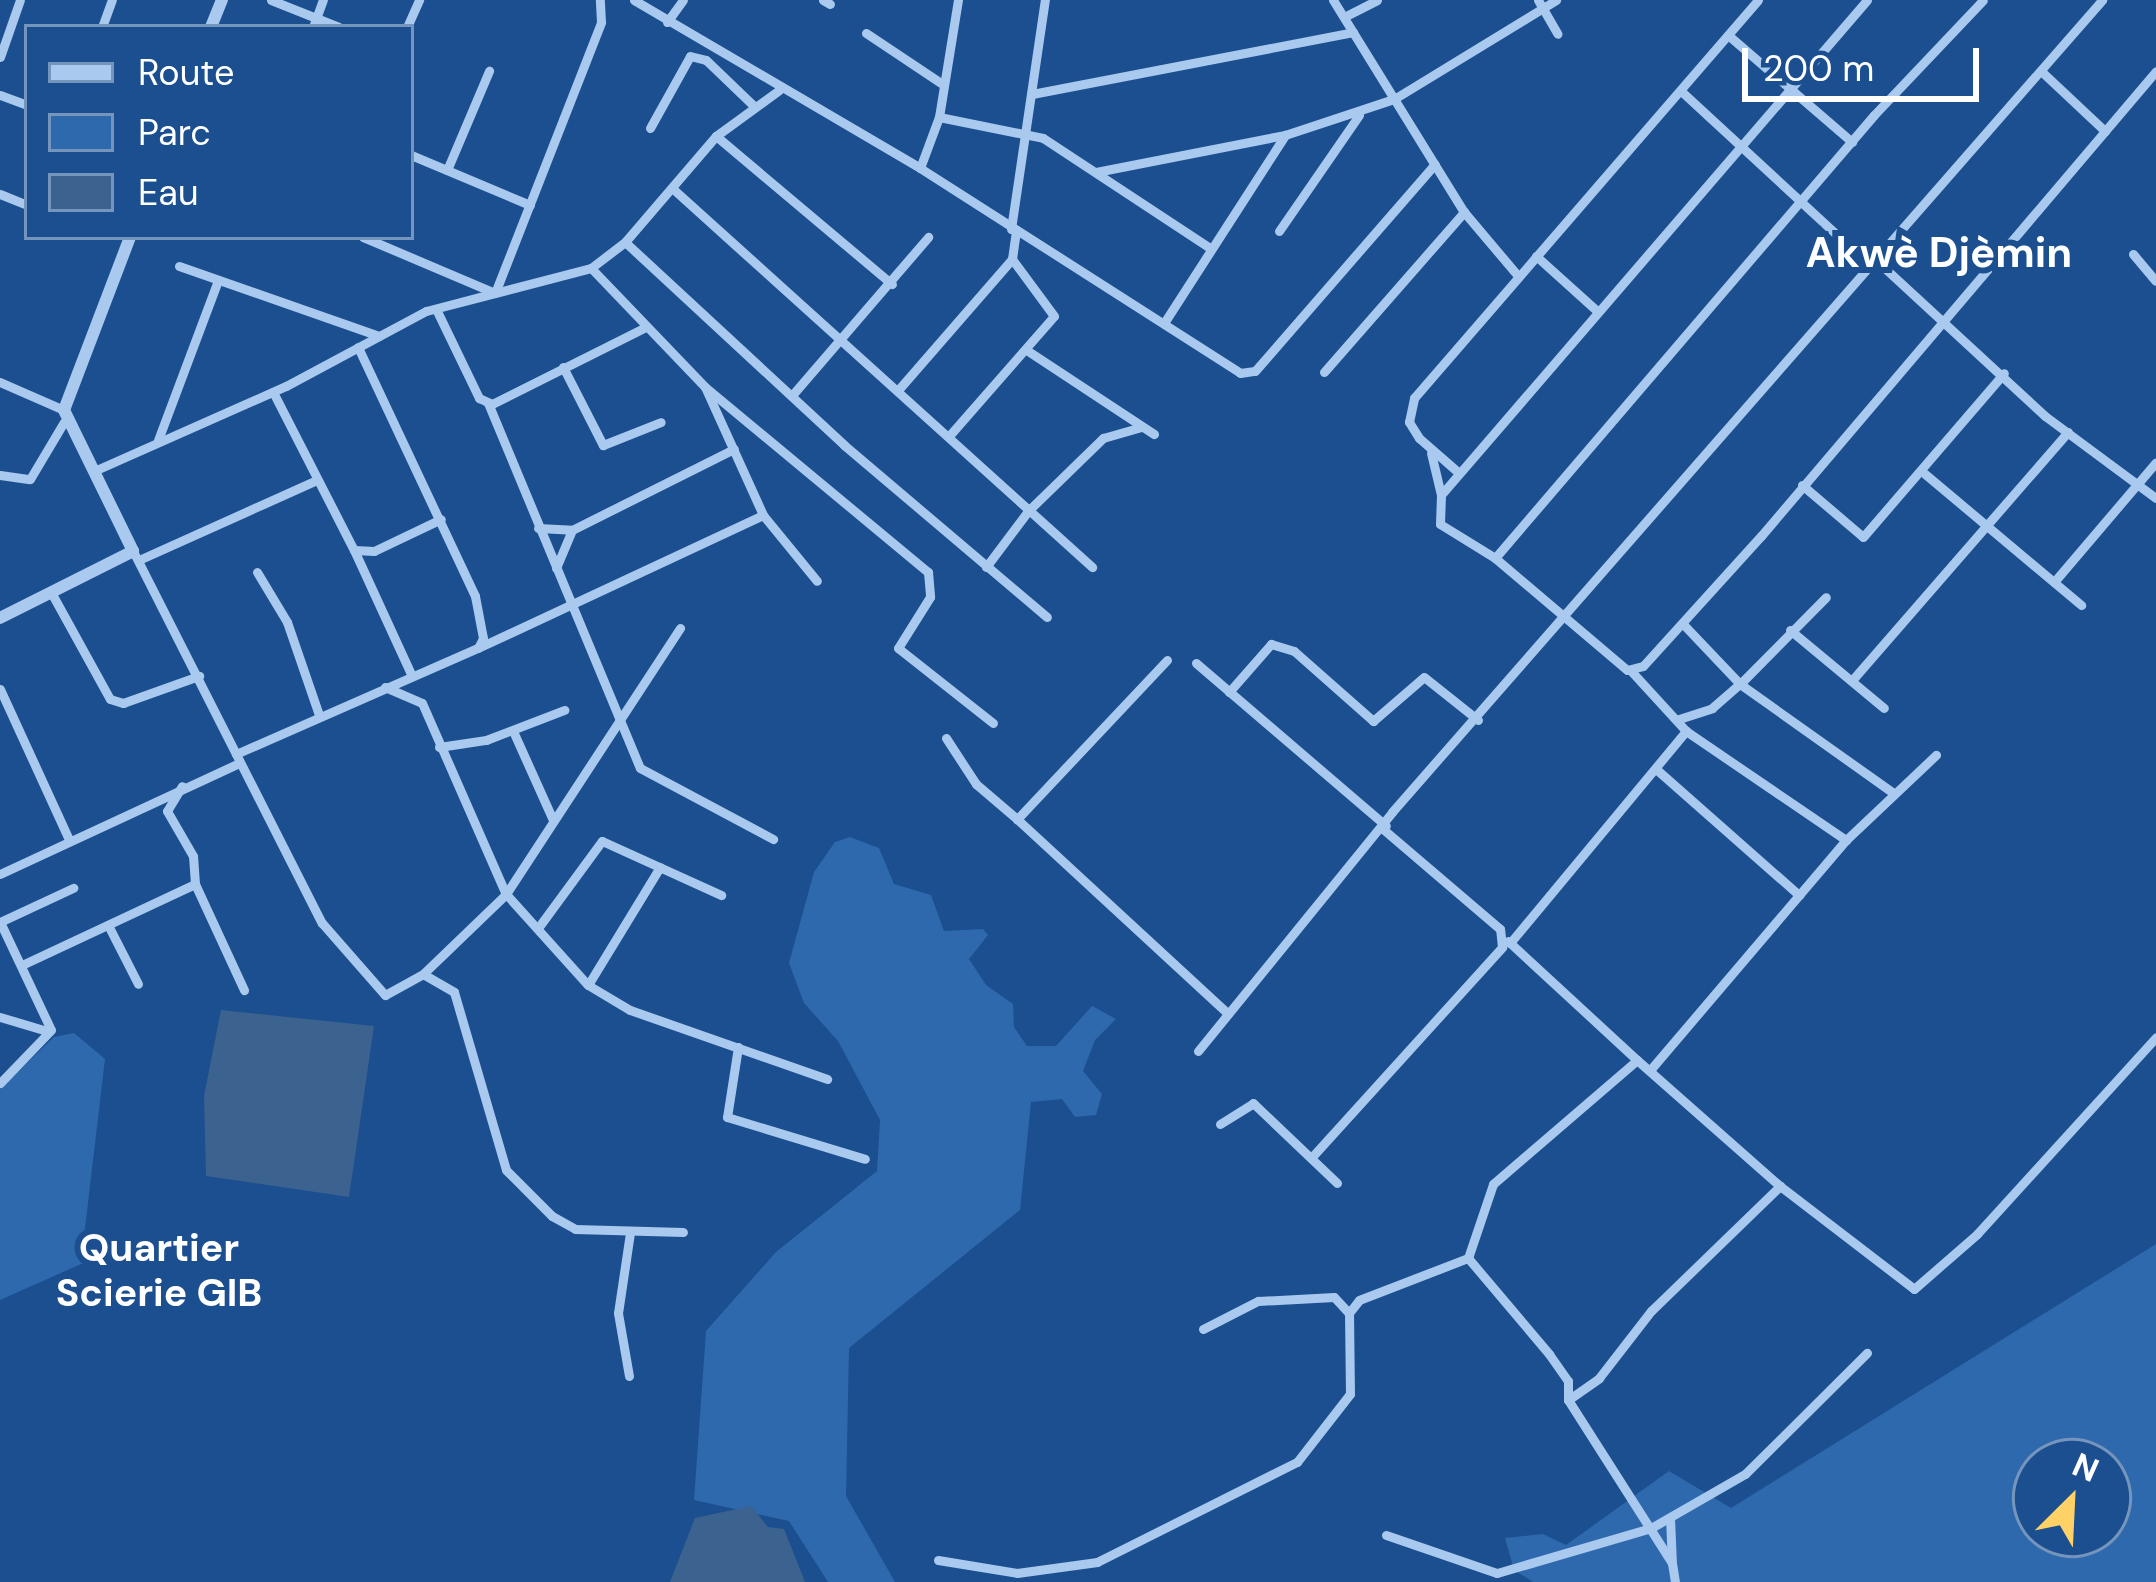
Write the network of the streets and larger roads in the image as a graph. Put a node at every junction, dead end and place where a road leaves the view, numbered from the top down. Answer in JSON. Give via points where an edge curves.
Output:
{"nodes":[{"id":1,"x":19,"y":0,"type":"edge"},
{"id":2,"x":271,"y":0,"type":"edge"},
{"id":3,"x":323,"y":0,"type":"edge"},
{"id":4,"x":599,"y":0,"type":"edge"},
{"id":5,"x":634,"y":0,"type":"edge"},
{"id":6,"x":683,"y":0,"type":"edge"},
{"id":7,"x":958,"y":0,"type":"edge"},
{"id":8,"x":1045,"y":0,"type":"edge"},
{"id":9,"x":1333,"y":0,"type":"edge"},
{"id":10,"x":1377,"y":0,"type":"edge"},
{"id":11,"x":1556,"y":0,"type":"edge"},
{"id":12,"x":1758,"y":0,"type":"edge"},
{"id":13,"x":1867,"y":0,"type":"edge"},
{"id":14,"x":2102,"y":0,"type":"edge"},
{"id":15,"x":1975,"y":3,"type":"edge"},
{"id":16,"x":1540,"y":4,"type":"edge"},
{"id":17,"x":1344,"y":17,"type":"junction"},
{"id":18,"x":667,"y":22,"type":"junction"},
{"id":19,"x":315,"y":23,"type":"edge"},
{"id":20,"x":1353,"y":32,"type":"junction"},
{"id":21,"x":866,"y":33,"type":"dead end"},
{"id":22,"x":1558,"y":34,"type":"dead end"},
{"id":23,"x":1728,"y":35,"type":"junction"},
{"id":24,"x":0,"y":57,"type":"edge"},
{"id":25,"x":489,"y":71,"type":"dead end"},
{"id":26,"x":2041,"y":71,"type":"junction"},
{"id":27,"x":2156,"y":71,"type":"edge"},
{"id":28,"x":941,"y":83,"type":"junction"},
{"id":29,"x":1790,"y":88,"type":"junction"},
{"id":30,"x":778,"y":90,"type":"junction"},
{"id":31,"x":1681,"y":91,"type":"junction"},
{"id":32,"x":1032,"y":94,"type":"junction"},
{"id":33,"x":1394,"y":99,"type":"junction"},
{"id":34,"x":754,"y":106,"type":"junction"},
{"id":35,"x":1359,"y":115,"type":"junction"},
{"id":36,"x":939,"y":117,"type":"junction"},
{"id":37,"x":650,"y":128,"type":"dead end"},
{"id":38,"x":2105,"y":131,"type":"junction"},
{"id":39,"x":1026,"y":134,"type":"junction"},
{"id":40,"x":1285,"y":135,"type":"junction"},
{"id":41,"x":716,"y":136,"type":"junction"},
{"id":42,"x":1744,"y":142,"type":"junction"},
{"id":43,"x":1852,"y":142,"type":"junction"},
{"id":44,"x":414,"y":156,"type":"edge"},
{"id":45,"x":1435,"y":164,"type":"junction"},
{"id":46,"x":920,"y":168,"type":"junction"},
{"id":47,"x":447,"y":170,"type":"junction"},
{"id":48,"x":1094,"y":172,"type":"junction"},
{"id":49,"x":671,"y":188,"type":"junction"},
{"id":50,"x":1805,"y":198,"type":"junction"},
{"id":51,"x":530,"y":205,"type":"junction"},
{"id":52,"x":1464,"y":212,"type":"junction"},
{"id":53,"x":1014,"y":230,"type":"junction"},
{"id":54,"x":1280,"y":231,"type":"dead end"},
{"id":55,"x":928,"y":237,"type":"dead end"},
{"id":56,"x":125,"y":240,"type":"edge"},
{"id":57,"x":370,"y":240,"type":"edge"},
{"id":58,"x":625,"y":242,"type":"junction"},
{"id":59,"x":1210,"y":248,"type":"junction"},
{"id":60,"x":2134,"y":254,"type":"dead end"},
{"id":61,"x":1536,"y":256,"type":"junction"},
{"id":62,"x":1012,"y":259,"type":"junction"},
{"id":63,"x":1875,"y":264,"type":"junction"},
{"id":64,"x":179,"y":266,"type":"dead end"},
{"id":65,"x":591,"y":268,"type":"junction"},
{"id":66,"x":1518,"y":276,"type":"junction"},
{"id":67,"x":218,"y":280,"type":"junction"},
{"id":68,"x":2156,"y":281,"type":"edge"},
{"id":69,"x":892,"y":284,"type":"junction"},
{"id":70,"x":495,"y":292,"type":"junction"},
{"id":71,"x":436,"y":309,"type":"junction"},
{"id":72,"x":1597,"y":310,"type":"junction"},
{"id":73,"x":1944,"y":316,"type":"junction"},
{"id":74,"x":1164,"y":323,"type":"junction"},
{"id":75,"x":646,"y":327,"type":"junction"},
{"id":76,"x":380,"y":336,"type":"junction"},
{"id":77,"x":843,"y":343,"type":"junction"},
{"id":78,"x":358,"y":347,"type":"junction"},
{"id":79,"x":1028,"y":351,"type":"junction"},
{"id":80,"x":563,"y":367,"type":"junction"},
{"id":81,"x":1324,"y":372,"type":"dead end"},
{"id":82,"x":2004,"y":373,"type":"junction"},
{"id":83,"x":0,"y":382,"type":"edge"},
{"id":84,"x":705,"y":387,"type":"junction"},
{"id":85,"x":899,"y":389,"type":"junction"},
{"id":86,"x":273,"y":392,"type":"junction"},
{"id":87,"x":794,"y":393,"type":"junction"},
{"id":88,"x":488,"y":403,"type":"junction"},
{"id":89,"x":64,"y":416,"type":"junction"},
{"id":90,"x":661,"y":422,"type":"dead end"},
{"id":91,"x":1142,"y":427,"type":"junction"},
{"id":92,"x":2068,"y":432,"type":"junction"},
{"id":93,"x":1154,"y":434,"type":"dead end"},
{"id":94,"x":949,"y":436,"type":"junction"},
{"id":95,"x":158,"y":440,"type":"junction"},
{"id":96,"x":734,"y":449,"type":"junction"},
{"id":97,"x":1431,"y":453,"type":"junction"},
{"id":98,"x":2156,"y":462,"type":"edge"},
{"id":99,"x":94,"y":471,"type":"junction"},
{"id":100,"x":1459,"y":473,"type":"junction"},
{"id":101,"x":1924,"y":474,"type":"junction"},
{"id":102,"x":0,"y":475,"type":"edge"},
{"id":103,"x":316,"y":480,"type":"junction"},
{"id":104,"x":2136,"y":481,"type":"junction"},
{"id":105,"x":1802,"y":485,"type":"junction"},
{"id":106,"x":1441,"y":495,"type":"junction"},
{"id":107,"x":2156,"y":497,"type":"edge"},
{"id":108,"x":1028,"y":511,"type":"junction"},
{"id":109,"x":763,"y":514,"type":"junction"},
{"id":110,"x":441,"y":519,"type":"junction"},
{"id":111,"x":1988,"y":528,"type":"junction"},
{"id":112,"x":538,"y":529,"type":"junction"},
{"id":113,"x":572,"y":530,"type":"junction"},
{"id":114,"x":354,"y":550,"type":"junction"},
{"id":115,"x":137,"y":555,"type":"junction"},
{"id":116,"x":1495,"y":558,"type":"junction"},
{"id":117,"x":1091,"y":566,"type":"dead end"},
{"id":118,"x":986,"y":567,"type":"junction"},
{"id":119,"x":556,"y":568,"type":"junction"},
{"id":120,"x":257,"y":572,"type":"dead end"},
{"id":121,"x":817,"y":581,"type":"dead end"},
{"id":122,"x":2054,"y":582,"type":"junction"},
{"id":123,"x":52,"y":594,"type":"junction"},
{"id":124,"x":1826,"y":597,"type":"dead end"},
{"id":125,"x":572,"y":603,"type":"junction"},
{"id":126,"x":2081,"y":605,"type":"dead end"},
{"id":127,"x":1047,"y":617,"type":"dead end"},
{"id":128,"x":0,"y":618,"type":"edge"},
{"id":129,"x":1567,"y":618,"type":"junction"},
{"id":130,"x":1683,"y":624,"type":"junction"},
{"id":131,"x":680,"y":628,"type":"dead end"},
{"id":132,"x":1790,"y":630,"type":"junction"},
{"id":133,"x":478,"y":648,"type":"junction"},
{"id":134,"x":1167,"y":659,"type":"dead end"},
{"id":135,"x":1196,"y":663,"type":"dead end"},
{"id":136,"x":1632,"y":671,"type":"junction"},
{"id":137,"x":199,"y":676,"type":"junction"},
{"id":138,"x":412,"y":676,"type":"junction"},
{"id":139,"x":1853,"y":678,"type":"junction"},
{"id":140,"x":1740,"y":684,"type":"junction"},
{"id":141,"x":385,"y":688,"type":"junction"},
{"id":142,"x":0,"y":689,"type":"edge"},
{"id":143,"x":1229,"y":692,"type":"junction"},
{"id":144,"x":1884,"y":708,"type":"dead end"},
{"id":145,"x":564,"y":710,"type":"dead end"},
{"id":146,"x":320,"y":715,"type":"junction"},
{"id":147,"x":1679,"y":719,"type":"junction"},
{"id":148,"x":1478,"y":720,"type":"junction"},
{"id":149,"x":621,"y":723,"type":"junction"},
{"id":150,"x":993,"y":723,"type":"dead end"},
{"id":151,"x":513,"y":731,"type":"junction"},
{"id":152,"x":1686,"y":731,"type":"junction"},
{"id":153,"x":946,"y":738,"type":"dead end"},
{"id":154,"x":439,"y":747,"type":"junction"},
{"id":155,"x":1936,"y":755,"type":"dead end"},
{"id":156,"x":238,"y":759,"type":"junction"},
{"id":157,"x":1656,"y":769,"type":"junction"},
{"id":158,"x":182,"y":786,"type":"junction"},
{"id":159,"x":1892,"y":792,"type":"junction"},
{"id":160,"x":1017,"y":819,"type":"junction"},
{"id":161,"x":553,"y":820,"type":"junction"},
{"id":162,"x":1385,"y":828,"type":"junction"},
{"id":163,"x":69,"y":839,"type":"junction"},
{"id":164,"x":773,"y":839,"type":"dead end"},
{"id":165,"x":1846,"y":841,"type":"junction"},
{"id":166,"x":660,"y":867,"type":"junction"},
{"id":167,"x":0,"y":874,"type":"edge"},
{"id":168,"x":195,"y":884,"type":"junction"},
{"id":169,"x":73,"y":888,"type":"dead end"},
{"id":170,"x":506,"y":894,"type":"junction"},
{"id":171,"x":1799,"y":895,"type":"junction"},
{"id":172,"x":721,"y":896,"type":"dead end"},
{"id":173,"x":0,"y":922,"type":"edge"},
{"id":174,"x":108,"y":925,"type":"junction"},
{"id":175,"x":538,"y":928,"type":"junction"},
{"id":176,"x":1507,"y":940,"type":"junction"},
{"id":177,"x":24,"y":964,"type":"junction"},
{"id":178,"x":423,"y":974,"type":"junction"},
{"id":179,"x":138,"y":983,"type":"dead end"},
{"id":180,"x":588,"y":985,"type":"junction"},
{"id":181,"x":244,"y":990,"type":"dead end"},
{"id":182,"x":1228,"y":1014,"type":"junction"},
{"id":183,"x":0,"y":1017,"type":"edge"},
{"id":184,"x":47,"y":1031,"type":"junction"},
{"id":185,"x":2156,"y":1036,"type":"edge"},
{"id":186,"x":738,"y":1048,"type":"junction"},
{"id":187,"x":1198,"y":1051,"type":"dead end"},
{"id":188,"x":1637,"y":1060,"type":"junction"},
{"id":189,"x":1651,"y":1069,"type":"junction"},
{"id":190,"x":826,"y":1078,"type":"dead end"},
{"id":191,"x":0,"y":1083,"type":"edge"},
{"id":192,"x":1220,"y":1124,"type":"dead end"},
{"id":193,"x":1311,"y":1158,"type":"junction"},
{"id":194,"x":865,"y":1159,"type":"dead end"},
{"id":195,"x":1337,"y":1183,"type":"dead end"},
{"id":196,"x":1780,"y":1186,"type":"junction"},
{"id":197,"x":682,"y":1232,"type":"dead end"},
{"id":198,"x":630,"y":1233,"type":"junction"},
{"id":199,"x":1468,"y":1258,"type":"junction"},
{"id":200,"x":1349,"y":1313,"type":"junction"},
{"id":201,"x":1203,"y":1329,"type":"dead end"},
{"id":202,"x":1868,"y":1353,"type":"dead end"},
{"id":203,"x":629,"y":1376,"type":"dead end"},
{"id":204,"x":1568,"y":1400,"type":"junction"},
{"id":205,"x":1670,"y":1518,"type":"junction"},
{"id":206,"x":1652,"y":1528,"type":"junction"},
{"id":207,"x":1386,"y":1535,"type":"dead end"},
{"id":208,"x":938,"y":1560,"type":"dead end"},
{"id":209,"x":1672,"y":1564,"type":"junction"},
{"id":210,"x":1675,"y":1582,"type":"edge"}],
"edges":[{"from":1,"to":24,"type":"street"},
{"from":2,"to":19,"type":"street"},
{"from":3,"to":19,"type":"street"},
{"from":4,"to":51,"type":"street","via":[[601,22]]},
{"from":5,"to":18,"type":"street"},
{"from":6,"to":18,"type":"street"},
{"from":7,"to":28,"type":"street"},
{"from":8,"to":32,"type":"street"},
{"from":9,"to":17,"type":"street"},
{"from":10,"to":17,"type":"street"},
{"from":11,"to":16,"type":"street"},
{"from":12,"to":23,"type":"street"},
{"from":13,"to":29,"type":"street"},
{"from":14,"to":26,"type":"street"},
{"from":15,"to":43,"type":"street"},
{"from":16,"to":22,"type":"street"},
{"from":16,"to":33,"type":"street"},
{"from":17,"to":20,"type":"street"},
{"from":18,"to":30,"type":"street"},
{"from":20,"to":32,"type":"street"},
{"from":20,"to":33,"type":"street"},
{"from":21,"to":28,"type":"street"},
{"from":23,"to":29,"type":"street"},
{"from":23,"to":31,"type":"street"},
{"from":25,"to":47,"type":"street"},
{"from":26,"to":38,"type":"street"},
{"from":26,"to":63,"type":"street"},
{"from":27,"to":38,"type":"street"},
{"from":28,"to":36,"type":"street"},
{"from":29,"to":42,"type":"street"},
{"from":29,"to":43,"type":"street"},
{"from":30,"to":34,"type":"street"},
{"from":30,"to":46,"type":"street"},
{"from":31,"to":42,"type":"street"},
{"from":31,"to":61,"type":"street"},
{"from":32,"to":39,"type":"street"},
{"from":33,"to":35,"type":"street"},
{"from":33,"to":45,"type":"street"},
{"from":34,"to":37,"type":"street","via":[[706,60],[690,56]]},
{"from":34,"to":41,"type":"street"},
{"from":35,"to":40,"type":"street"},
{"from":35,"to":54,"type":"street"},
{"from":36,"to":39,"type":"street"},
{"from":36,"to":46,"type":"street"},
{"from":38,"to":73,"type":"street","via":[[2017,242]]},
{"from":39,"to":48,"type":"street"},
{"from":39,"to":53,"type":"street"},
{"from":40,"to":48,"type":"street"},
{"from":40,"to":59,"type":"street"},
{"from":41,"to":49,"type":"street"},
{"from":41,"to":69,"type":"street"},
{"from":42,"to":50,"type":"street"},
{"from":42,"to":72,"type":"street"},
{"from":43,"to":50,"type":"street"},
{"from":44,"to":47,"type":"street"},
{"from":45,"to":52,"type":"street"},
{"from":45,"to":74,"type":"street","via":[[1256,371],[1240,374]]},
{"from":46,"to":53,"type":"street"},
{"from":47,"to":51,"type":"street"},
{"from":48,"to":59,"type":"street"},
{"from":49,"to":58,"type":"street"},
{"from":49,"to":77,"type":"street"},
{"from":50,"to":63,"type":"street"},
{"from":50,"to":116,"type":"street"},
{"from":51,"to":70,"type":"street"},
{"from":52,"to":66,"type":"street"},
{"from":52,"to":81,"type":"street"},
{"from":53,"to":62,"type":"street"},
{"from":53,"to":74,"type":"street"},
{"from":55,"to":69,"type":"street"},
{"from":56,"to":89,"type":"street"},
{"from":57,"to":70,"type":"street"},
{"from":58,"to":65,"type":"street"},
{"from":58,"to":87,"type":"street"},
{"from":59,"to":74,"type":"street"},
{"from":60,"to":68,"type":"street"},
{"from":61,"to":66,"type":"street"},
{"from":61,"to":72,"type":"street"},
{"from":62,"to":79,"type":"street","via":[[1054,316]]},
{"from":62,"to":85,"type":"street"},
{"from":63,"to":73,"type":"street"},
{"from":63,"to":129,"type":"street"},
{"from":64,"to":67,"type":"street"},
{"from":65,"to":70,"type":"street"},
{"from":65,"to":75,"type":"street"},
{"from":66,"to":97,"type":"street","via":[[1414,398],[1409,422]]},
{"from":67,"to":76,"type":"street"},
{"from":67,"to":95,"type":"street"},
{"from":69,"to":77,"type":"street"},
{"from":70,"to":71,"type":"street"},
{"from":71,"to":76,"type":"street"},
{"from":71,"to":88,"type":"street"},
{"from":72,"to":100,"type":"street"},
{"from":73,"to":82,"type":"street"},
{"from":73,"to":105,"type":"street"},
{"from":75,"to":80,"type":"street"},
{"from":75,"to":84,"type":"street"},
{"from":76,"to":78,"type":"street"},
{"from":77,"to":85,"type":"street"},
{"from":77,"to":87,"type":"street"},
{"from":78,"to":86,"type":"street"},
{"from":78,"to":110,"type":"street"},
{"from":79,"to":91,"type":"street"},
{"from":79,"to":94,"type":"street"},
{"from":80,"to":88,"type":"street"},
{"from":80,"to":90,"type":"street","via":[[604,445]]},
{"from":82,"to":92,"type":"street"},
{"from":82,"to":101,"type":"street"},
{"from":83,"to":89,"type":"street"},
{"from":84,"to":96,"type":"street"},
{"from":84,"to":150,"type":"street","via":[[928,572],[930,597],[898,648]]},
{"from":85,"to":94,"type":"street"},
{"from":86,"to":95,"type":"street"},
{"from":86,"to":103,"type":"street"},
{"from":87,"to":118,"type":"street"},
{"from":88,"to":112,"type":"street"},
{"from":89,"to":99,"type":"street"},
{"from":89,"to":102,"type":"street","via":[[30,479]]},
{"from":91,"to":93,"type":"street"},
{"from":91,"to":108,"type":"street","via":[[1103,438]]},
{"from":92,"to":104,"type":"street"},
{"from":92,"to":111,"type":"street"},
{"from":94,"to":108,"type":"street"},
{"from":95,"to":99,"type":"street"},
{"from":96,"to":109,"type":"street"},
{"from":96,"to":113,"type":"street"},
{"from":97,"to":100,"type":"street"},
{"from":97,"to":106,"type":"street"},
{"from":98,"to":104,"type":"street"},
{"from":99,"to":115,"type":"street"},
{"from":100,"to":106,"type":"street"},
{"from":101,"to":105,"type":"street","via":[[1855,538]]},
{"from":101,"to":111,"type":"street"},
{"from":103,"to":114,"type":"street"},
{"from":103,"to":115,"type":"street"},
{"from":104,"to":107,"type":"street"},
{"from":104,"to":122,"type":"street"},
{"from":105,"to":130,"type":"street"},
{"from":106,"to":116,"type":"street","via":[[1440,524]]},
{"from":108,"to":117,"type":"street"},
{"from":108,"to":118,"type":"street"},
{"from":109,"to":121,"type":"street"},
{"from":109,"to":125,"type":"street"},
{"from":110,"to":114,"type":"street","via":[[374,551]]},
{"from":110,"to":133,"type":"street","via":[[485,623]]},
{"from":111,"to":122,"type":"street"},
{"from":111,"to":139,"type":"street"},
{"from":112,"to":113,"type":"street"},
{"from":112,"to":119,"type":"street"},
{"from":113,"to":119,"type":"street"},
{"from":114,"to":138,"type":"street"},
{"from":115,"to":123,"type":"street"},
{"from":115,"to":137,"type":"street"},
{"from":116,"to":129,"type":"street"},
{"from":118,"to":127,"type":"street"},
{"from":119,"to":125,"type":"street"},
{"from":120,"to":146,"type":"street","via":[[287,622]]},
{"from":122,"to":126,"type":"street"},
{"from":123,"to":128,"type":"street"},
{"from":123,"to":137,"type":"street","via":[[110,699],[123,703]]},
{"from":124,"to":132,"type":"street"},
{"from":125,"to":133,"type":"street"},
{"from":125,"to":149,"type":"street"},
{"from":129,"to":136,"type":"street"},
{"from":129,"to":148,"type":"street"},
{"from":130,"to":136,"type":"street"},
{"from":130,"to":140,"type":"street"},
{"from":131,"to":149,"type":"street"},
{"from":132,"to":139,"type":"street"},
{"from":132,"to":140,"type":"street"},
{"from":133,"to":138,"type":"street"},
{"from":134,"to":160,"type":"street"},
{"from":135,"to":143,"type":"street"},
{"from":136,"to":147,"type":"street"},
{"from":137,"to":156,"type":"street"},
{"from":138,"to":141,"type":"street"},
{"from":139,"to":144,"type":"street"},
{"from":140,"to":147,"type":"street","via":[[1712,708]]},
{"from":140,"to":159,"type":"street"},
{"from":141,"to":146,"type":"street"},
{"from":141,"to":154,"type":"street","via":[[422,703]]},
{"from":142,"to":163,"type":"street"},
{"from":143,"to":148,"type":"street","via":[[1270,644],[1294,651],[1373,721],[1424,677]]},
{"from":143,"to":162,"type":"street"},
{"from":145,"to":151,"type":"street"},
{"from":146,"to":156,"type":"street"},
{"from":147,"to":152,"type":"street"},
{"from":148,"to":162,"type":"street"},
{"from":149,"to":161,"type":"street"},
{"from":149,"to":164,"type":"street","via":[[651,779]]},
{"from":151,"to":154,"type":"street"},
{"from":151,"to":161,"type":"street"},
{"from":152,"to":157,"type":"street"},
{"from":152,"to":165,"type":"street"},
{"from":153,"to":160,"type":"street","via":[[976,784]]},
{"from":154,"to":170,"type":"street"},
{"from":155,"to":159,"type":"street"},
{"from":156,"to":158,"type":"street"},
{"from":156,"to":178,"type":"street","via":[[351,962],[385,994]]},
{"from":157,"to":171,"type":"street"},
{"from":157,"to":176,"type":"street"},
{"from":158,"to":163,"type":"street"},
{"from":158,"to":168,"type":"street","via":[[167,812],[194,856]]},
{"from":159,"to":165,"type":"street"},
{"from":160,"to":182,"type":"street"},
{"from":161,"to":170,"type":"street"},
{"from":162,"to":176,"type":"street"},
{"from":162,"to":182,"type":"street"},
{"from":163,"to":167,"type":"street"},
{"from":165,"to":171,"type":"street"},
{"from":166,"to":172,"type":"street"},
{"from":166,"to":175,"type":"street","via":[[602,841]]},
{"from":166,"to":180,"type":"street"},
{"from":168,"to":174,"type":"street"},
{"from":168,"to":181,"type":"street"},
{"from":169,"to":173,"type":"street"},
{"from":170,"to":175,"type":"street"},
{"from":170,"to":178,"type":"street"},
{"from":171,"to":189,"type":"street"},
{"from":173,"to":177,"type":"street"},
{"from":174,"to":177,"type":"street"},
{"from":174,"to":179,"type":"street"},
{"from":175,"to":180,"type":"street"},
{"from":176,"to":188,"type":"street"},
{"from":176,"to":193,"type":"street"},
{"from":177,"to":184,"type":"street"},
{"from":178,"to":198,"type":"street","via":[[454,992],[506,1170],[563,1222]]},
{"from":180,"to":186,"type":"street","via":[[630,1010]]},
{"from":182,"to":187,"type":"street"},
{"from":183,"to":184,"type":"street"},
{"from":184,"to":191,"type":"street"},
{"from":185,"to":196,"type":"street","via":[[1978,1234],[1914,1289]]},
{"from":186,"to":190,"type":"street"},
{"from":186,"to":194,"type":"street","via":[[728,1118]]},
{"from":188,"to":189,"type":"street"},
{"from":188,"to":199,"type":"street","via":[[1493,1184]]},
{"from":189,"to":196,"type":"street"},
{"from":192,"to":193,"type":"street","via":[[1253,1102]]},
{"from":193,"to":195,"type":"street"},
{"from":196,"to":204,"type":"street","via":[[1651,1311],[1599,1378]]},
{"from":197,"to":198,"type":"street"},
{"from":198,"to":203,"type":"street","via":[[618,1312]]},
{"from":199,"to":200,"type":"street","via":[[1395,1282]]},
{"from":199,"to":204,"type":"street","via":[[1550,1354],[1568,1381]]},
{"from":200,"to":201,"type":"street","via":[[1334,1298],[1258,1301]]},
{"from":200,"to":208,"type":"street","via":[[1351,1394],[1297,1462],[1096,1562],[1017,1573]]},
{"from":202,"to":205,"type":"street","via":[[1745,1474]]},
{"from":204,"to":206,"type":"street"},
{"from":205,"to":206,"type":"street"},
{"from":205,"to":209,"type":"street"},
{"from":206,"to":207,"type":"street","via":[[1497,1573]]},
{"from":206,"to":209,"type":"street"},
{"from":209,"to":210,"type":"street"}]}
